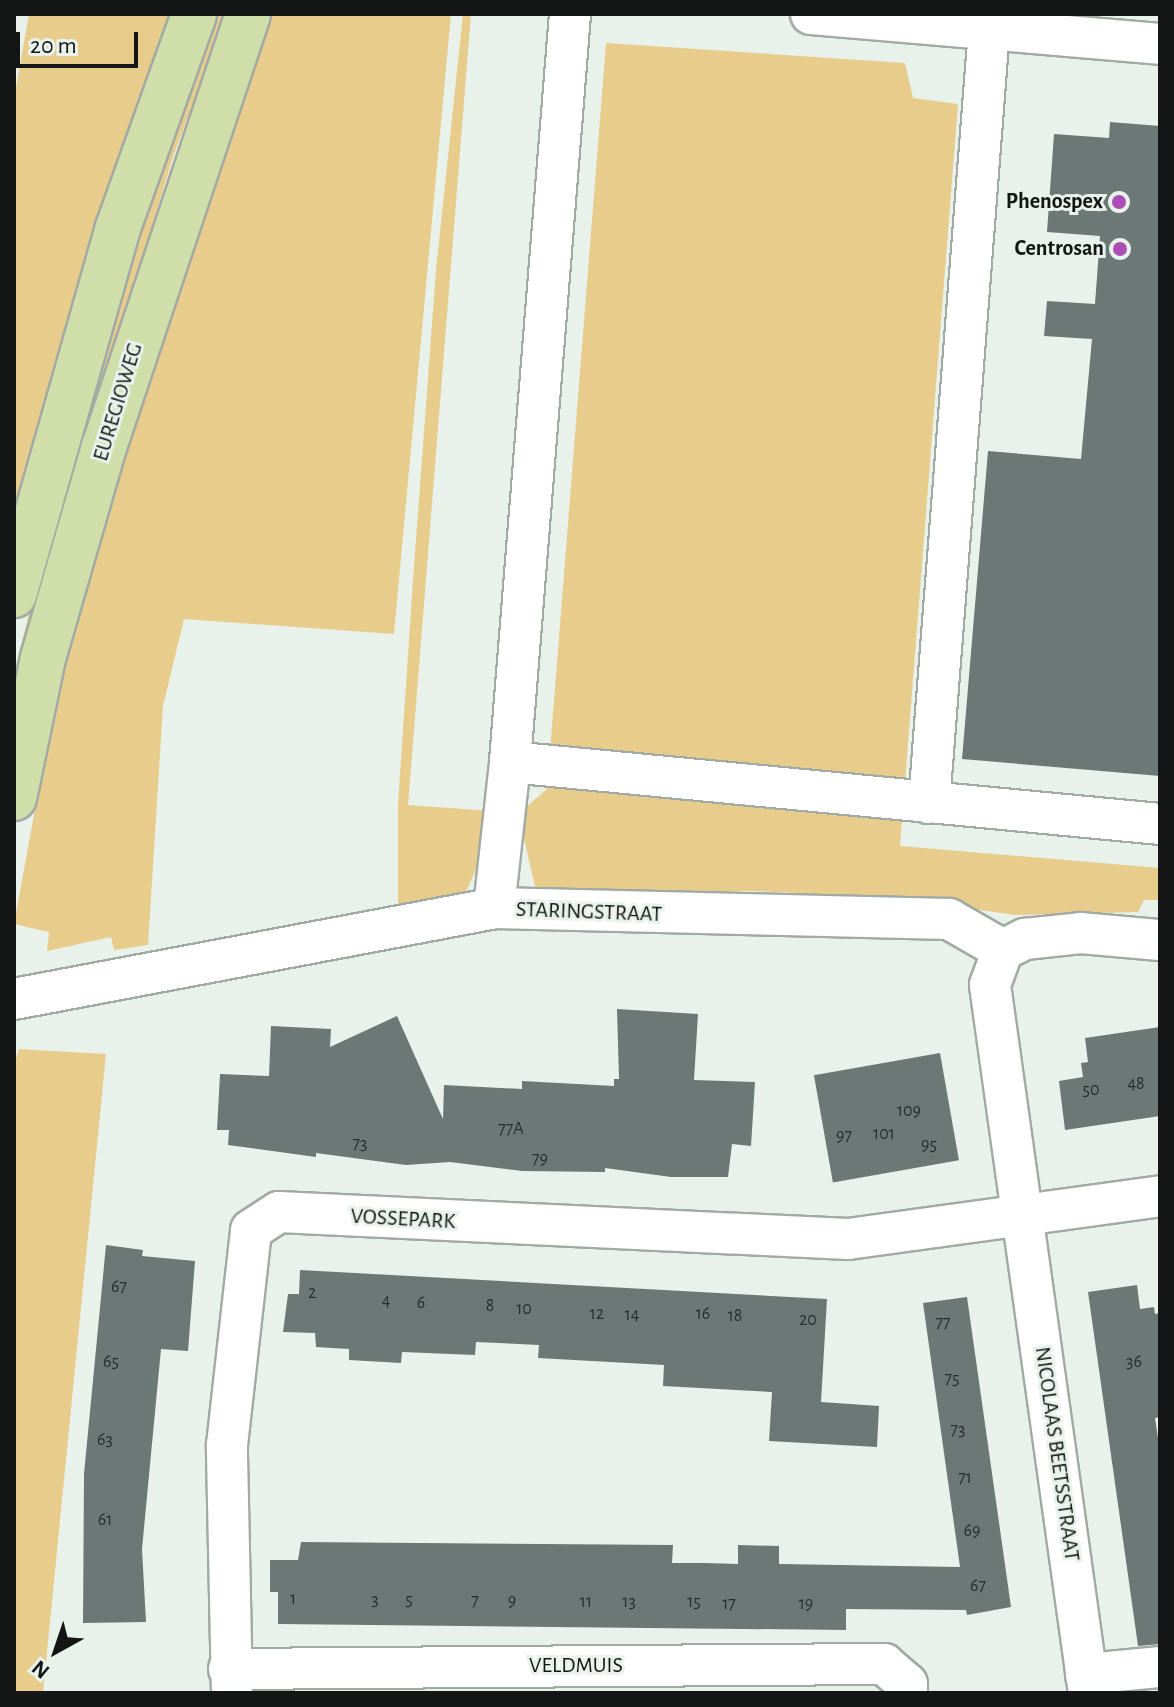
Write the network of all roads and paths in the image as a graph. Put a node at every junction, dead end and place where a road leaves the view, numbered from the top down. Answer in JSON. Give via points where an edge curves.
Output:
{"nodes":[{"id":1,"x":194,"y":14,"type":"edge"},
{"id":2,"x":248,"y":14,"type":"edge"},
{"id":3,"x":570,"y":14,"type":"edge"},
{"id":4,"x":811,"y":14,"type":"edge"},
{"id":5,"x":933,"y":20,"type":"edge"},
{"id":6,"x":989,"y":30,"type":"junction"},
{"id":7,"x":1160,"y":44,"type":"edge"},
{"id":8,"x":14,"y":595,"type":"edge"},
{"id":9,"x":510,"y":762,"type":"junction"},
{"id":10,"x":14,"y":798,"type":"edge"},
{"id":11,"x":929,"y":803,"type":"junction"},
{"id":12,"x":1160,"y":824,"type":"edge"},
{"id":13,"x":494,"y":908,"type":"junction"},
{"id":14,"x":1160,"y":940,"type":"edge"},
{"id":15,"x":1003,"y":950,"type":"junction"},
{"id":16,"x":14,"y":999,"type":"edge"},
{"id":17,"x":1160,"y":1196,"type":"edge"},
{"id":18,"x":1024,"y":1216,"type":"junction"},
{"id":19,"x":1160,"y":1667,"type":"edge"},
{"id":20,"x":231,"y":1681,"type":"edge"},
{"id":21,"x":1088,"y":1683,"type":"edge"},
{"id":22,"x":907,"y":1693,"type":"edge"}],
"edges":[{"from":1,"to":8,"type":"main road","via":[[118,228]]},
{"from":2,"to":10,"type":"main road","name":"EUREGIOWEG","via":[[104,447],[43,658]]},
{"from":3,"to":9,"type":"street"},
{"from":4,"to":5,"type":"street"},
{"from":5,"to":6,"type":"street"},
{"from":6,"to":7,"type":"street"},
{"from":6,"to":11,"type":"street"},
{"from":9,"to":11,"type":"street"},
{"from":9,"to":13,"type":"street"},
{"from":11,"to":12,"type":"street"},
{"from":13,"to":15,"type":"street","name":"STARINGSTRAAT","via":[[949,919]]},
{"from":13,"to":16,"type":"street","name":"STARINGSTRAAT"},
{"from":14,"to":15,"type":"street","via":[[1057,934],[1025,939]]},
{"from":15,"to":18,"type":"street","name":"NICOLAAS BEETSSTRAAT","via":[[990,985]]},
{"from":17,"to":18,"type":"street"},
{"from":18,"to":20,"type":"street","name":"VOSSEPARK","via":[[848,1239],[279,1212],[251,1230],[227,1445]]},
{"from":18,"to":21,"type":"street","name":"NICOLAAS BEETSSTRAAT"},
{"from":19,"to":21,"type":"street"},
{"from":20,"to":22,"type":"street","name":"VELDMUIS","via":[[884,1664],[907,1684]]}]}
